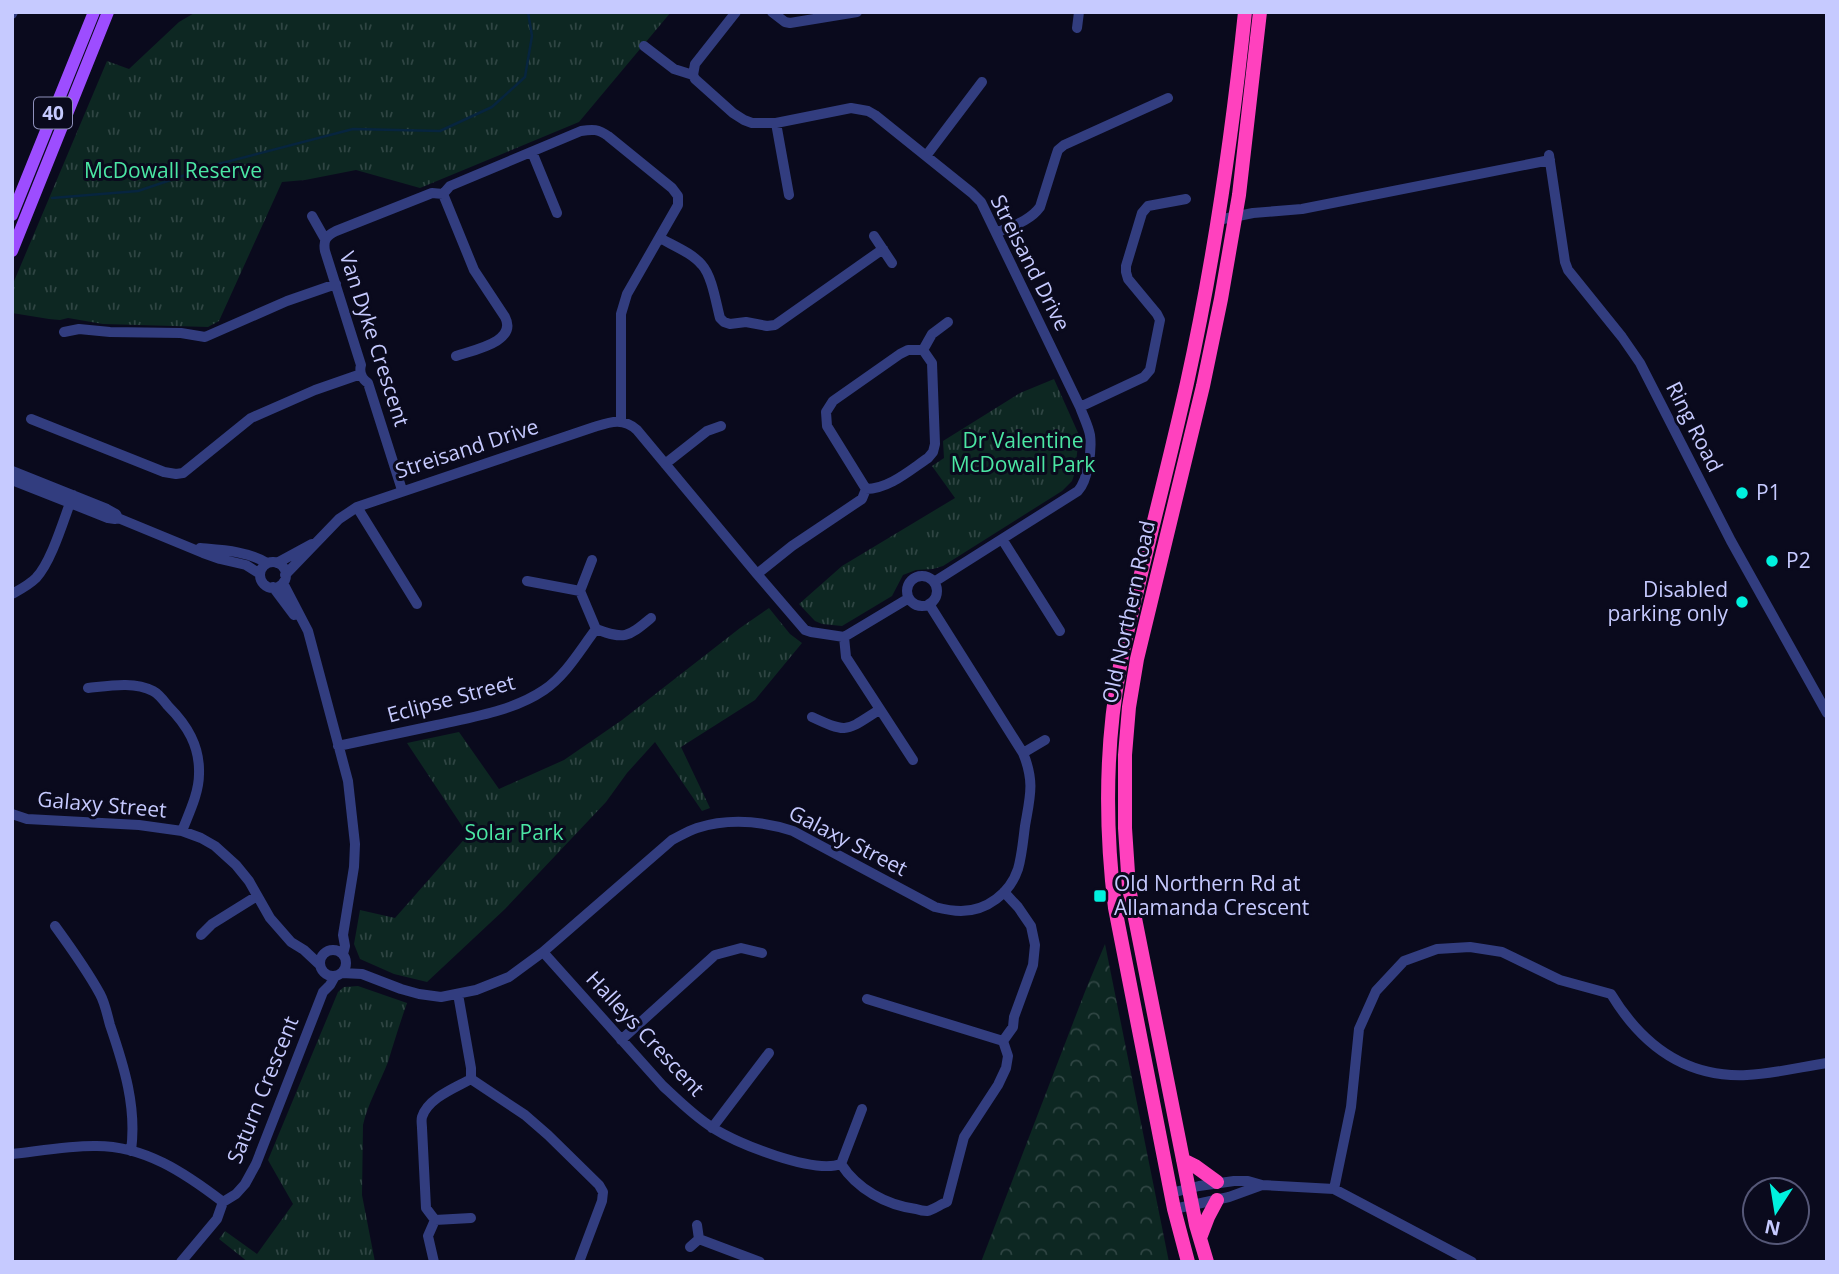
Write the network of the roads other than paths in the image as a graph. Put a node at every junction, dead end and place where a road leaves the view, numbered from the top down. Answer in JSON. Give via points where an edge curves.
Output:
{"nodes":[{"id":1,"x":94,"y":12,"type":"edge"},
{"id":2,"x":108,"y":12,"type":"edge"},
{"id":3,"x":736,"y":12,"type":"edge"},
{"id":4,"x":772,"y":12,"type":"edge"},
{"id":5,"x":857,"y":12,"type":"edge"},
{"id":6,"x":1079,"y":12,"type":"edge"},
{"id":7,"x":1245,"y":12,"type":"edge"},
{"id":8,"x":1260,"y":12,"type":"edge"},
{"id":9,"x":1077,"y":28,"type":"dead end"},
{"id":10,"x":645,"y":46,"type":"dead end"},
{"id":11,"x":693,"y":75,"type":"junction"},
{"id":12,"x":982,"y":82,"type":"dead end"},
{"id":13,"x":1168,"y":98,"type":"dead end"},
{"id":14,"x":776,"y":123,"type":"junction"},
{"id":15,"x":532,"y":152,"type":"junction"},
{"id":16,"x":926,"y":156,"type":"junction"},
{"id":17,"x":443,"y":194,"type":"junction"},
{"id":18,"x":789,"y":195,"type":"dead end"},
{"id":19,"x":1186,"y":199,"type":"dead end"},
{"id":20,"x":556,"y":213,"type":"dead end"},
{"id":21,"x":12,"y":215,"type":"edge"},
{"id":22,"x":312,"y":216,"type":"dead end"},
{"id":23,"x":1236,"y":216,"type":"junction"},
{"id":24,"x":1218,"y":220,"type":"junction"},
{"id":25,"x":996,"y":233,"type":"junction"},
{"id":26,"x":874,"y":236,"type":"dead end"},
{"id":27,"x":660,"y":238,"type":"junction"},
{"id":28,"x":325,"y":239,"type":"junction"},
{"id":29,"x":883,"y":249,"type":"junction"},
{"id":30,"x":12,"y":251,"type":"edge"},
{"id":31,"x":892,"y":262,"type":"dead end"},
{"id":32,"x":336,"y":284,"type":"junction"},
{"id":33,"x":948,"y":322,"type":"dead end"},
{"id":34,"x":64,"y":332,"type":"dead end"},
{"id":35,"x":923,"y":350,"type":"junction"},
{"id":36,"x":456,"y":356,"type":"dead end"},
{"id":37,"x":361,"y":374,"type":"junction"},
{"id":38,"x":1080,"y":407,"type":"junction"},
{"id":39,"x":31,"y":419,"type":"dead end"},
{"id":40,"x":621,"y":421,"type":"junction"},
{"id":41,"x":721,"y":426,"type":"dead end"},
{"id":42,"x":665,"y":464,"type":"junction"},
{"id":43,"x":12,"y":471,"type":"edge"},
{"id":44,"x":12,"y":480,"type":"edge"},
{"id":45,"x":866,"y":489,"type":"junction"},
{"id":46,"x":402,"y":490,"type":"junction"},
{"id":47,"x":71,"y":499,"type":"junction"},
{"id":48,"x":357,"y":507,"type":"junction"},
{"id":49,"x":1002,"y":539,"type":"junction"},
{"id":50,"x":318,"y":540,"type":"junction"},
{"id":51,"x":183,"y":543,"type":"junction"},
{"id":52,"x":592,"y":560,"type":"dead end"},
{"id":53,"x":272,"y":563,"type":"junction"},
{"id":54,"x":260,"y":574,"type":"junction"},
{"id":55,"x":757,"y":574,"type":"junction"},
{"id":56,"x":527,"y":581,"type":"dead end"},
{"id":57,"x":280,"y":582,"type":"junction"},
{"id":58,"x":934,"y":582,"type":"junction"},
{"id":59,"x":580,"y":591,"type":"junction"},
{"id":60,"x":12,"y":594,"type":"edge"},
{"id":61,"x":909,"y":598,"type":"junction"},
{"id":62,"x":417,"y":604,"type":"dead end"},
{"id":63,"x":929,"y":604,"type":"junction"},
{"id":64,"x":651,"y":618,"type":"dead end"},
{"id":65,"x":596,"y":629,"type":"junction"},
{"id":66,"x":1060,"y":631,"type":"dead end"},
{"id":67,"x":844,"y":637,"type":"junction"},
{"id":68,"x":88,"y":688,"type":"dead end"},
{"id":69,"x":879,"y":710,"type":"junction"},
{"id":70,"x":1827,"y":713,"type":"edge"},
{"id":71,"x":812,"y":717,"type":"dead end"},
{"id":72,"x":1045,"y":740,"type":"dead end"},
{"id":73,"x":338,"y":746,"type":"junction"},
{"id":74,"x":1023,"y":753,"type":"junction"},
{"id":75,"x":913,"y":760,"type":"dead end"},
{"id":76,"x":12,"y":814,"type":"edge"},
{"id":77,"x":182,"y":831,"type":"junction"},
{"id":78,"x":1004,"y":892,"type":"junction"},
{"id":79,"x":257,"y":896,"type":"junction"},
{"id":80,"x":55,"y":926,"type":"dead end"},
{"id":81,"x":201,"y":935,"type":"dead end"},
{"id":82,"x":343,"y":935,"type":"junction"},
{"id":83,"x":304,"y":950,"type":"junction"},
{"id":84,"x":329,"y":951,"type":"junction"},
{"id":85,"x":543,"y":952,"type":"junction"},
{"id":86,"x":762,"y":953,"type":"dead end"},
{"id":87,"x":345,"y":957,"type":"junction"},
{"id":88,"x":330,"y":972,"type":"junction"},
{"id":89,"x":362,"y":974,"type":"junction"},
{"id":90,"x":458,"y":995,"type":"junction"},
{"id":91,"x":867,"y":999,"type":"dead end"},
{"id":92,"x":621,"y":1040,"type":"junction"},
{"id":93,"x":1003,"y":1041,"type":"junction"},
{"id":94,"x":769,"y":1053,"type":"dead end"},
{"id":95,"x":1827,"y":1063,"type":"edge"},
{"id":96,"x":471,"y":1079,"type":"junction"},
{"id":97,"x":862,"y":1109,"type":"dead end"},
{"id":98,"x":712,"y":1128,"type":"junction"},
{"id":99,"x":131,"y":1151,"type":"junction"},
{"id":100,"x":12,"y":1154,"type":"edge"},
{"id":101,"x":1183,"y":1160,"type":"junction"},
{"id":102,"x":841,"y":1164,"type":"junction"},
{"id":103,"x":1217,"y":1182,"type":"junction"},
{"id":104,"x":1262,"y":1185,"type":"junction"},
{"id":105,"x":1189,"y":1189,"type":"junction"},
{"id":106,"x":1334,"y":1189,"type":"junction"},
{"id":107,"x":1171,"y":1193,"type":"junction"},
{"id":108,"x":1217,"y":1200,"type":"junction"},
{"id":109,"x":223,"y":1202,"type":"junction"},
{"id":110,"x":1192,"y":1206,"type":"junction"},
{"id":111,"x":1174,"y":1209,"type":"junction"},
{"id":112,"x":471,"y":1218,"type":"dead end"},
{"id":113,"x":435,"y":1220,"type":"junction"},
{"id":114,"x":697,"y":1225,"type":"dead end"},
{"id":115,"x":1200,"y":1238,"type":"junction"},
{"id":116,"x":699,"y":1239,"type":"junction"},
{"id":117,"x":690,"y":1247,"type":"dead end"},
{"id":118,"x":1452,"y":1258,"type":"edge"},
{"id":119,"x":181,"y":1262,"type":"edge"},
{"id":120,"x":434,"y":1262,"type":"edge"},
{"id":121,"x":579,"y":1262,"type":"edge"},
{"id":122,"x":760,"y":1262,"type":"edge"},
{"id":123,"x":1188,"y":1262,"type":"edge"},
{"id":124,"x":1207,"y":1262,"type":"edge"},
{"id":125,"x":1472,"y":1262,"type":"edge"}],
"edges":[{"from":1,"to":21,"type":"main road","number":"40"},
{"from":2,"to":30,"type":"main road","number":"40"},
{"from":3,"to":11,"type":"street","via":[[695,64]]},
{"from":4,"to":5,"type":"street","via":[[790,23]]},
{"from":6,"to":9,"type":"street"},
{"from":7,"to":24,"type":"highway","name":"Old Northern Road"},
{"from":8,"to":23,"type":"highway","name":"Old Northern Road"},
{"from":10,"to":11,"type":"street","name":"Streisand Drive","via":[[674,69]]},
{"from":11,"to":14,"type":"street","name":"Streisand Drive","via":[[744,120]]},
{"from":12,"to":16,"type":"street"},
{"from":13,"to":25,"type":"street","via":[[1064,145],[1058,150],[1036,213]]},
{"from":14,"to":16,"type":"street","name":"Streisand Drive","via":[[861,109],[875,114]]},
{"from":14,"to":18,"type":"street"},
{"from":15,"to":17,"type":"street","name":"Van Dyke Crescent","via":[[450,186]]},
{"from":15,"to":20,"type":"street"},
{"from":15,"to":27,"type":"street","name":"Van Dyke Crescent","via":[[581,131],[599,130],[678,196],[678,205]]},
{"from":16,"to":25,"type":"street","name":"Streisand Drive","via":[[981,202]]},
{"from":17,"to":28,"type":"street","name":"Van Dyke Crescent","via":[[432,192]]},
{"from":17,"to":36,"type":"street","via":[[474,270],[508,326],[498,341]]},
{"from":19,"to":38,"type":"street","via":[[1149,206],[1142,213],[1126,266],[1128,279],[1160,320],[1150,370]]},
{"from":22,"to":28,"type":"street","name":"Van Dyke Crescent"},
{"from":23,"to":24,"type":"street"},
{"from":23,"to":70,"type":"street","name":"Ring Road","via":[[1302,209],[1549,157],[1568,270],[1640,363],[1731,541]]},
{"from":23,"to":101,"type":"highway","name":"Old Northern Road","via":[[1208,363],[1137,659],[1125,754],[1129,888]]},
{"from":24,"to":107,"type":"highway","name":"Old Northern Road","via":[[1188,381],[1120,665],[1108,766],[1109,860],[1115,908]]},
{"from":25,"to":38,"type":"street","name":"Streisand Drive"},
{"from":26,"to":29,"type":"street"},
{"from":27,"to":29,"type":"street","via":[[702,264],[724,322],[766,326]]},
{"from":27,"to":40,"type":"street","name":"Van Dyke Crescent","via":[[622,306]]},
{"from":28,"to":32,"type":"street","name":"Van Dyke Crescent"},
{"from":29,"to":31,"type":"street"},
{"from":32,"to":34,"type":"street","via":[[205,337],[79,329]]},
{"from":32,"to":37,"type":"street","name":"Van Dyke Crescent"},
{"from":33,"to":35,"type":"street","via":[[932,334]]},
{"from":35,"to":45,"type":"street","via":[[932,363],[933,452],[891,482]]},
{"from":35,"to":45,"type":"street","via":[[900,354],[833,401],[826,412],[827,426]]},
{"from":37,"to":39,"type":"street","via":[[251,418],[176,474]]},
{"from":37,"to":46,"type":"street","name":"Van Dyke Crescent","via":[[368,383]]},
{"from":38,"to":49,"type":"street","name":"Streisand Drive","via":[[1090,441],[1082,486]]},
{"from":40,"to":42,"type":"street","via":[[637,430]]},
{"from":40,"to":46,"type":"street","name":"Streisand Drive"},
{"from":41,"to":42,"type":"street","via":[[706,431]]},
{"from":42,"to":55,"type":"street"},
{"from":43,"to":47,"type":"street"},
{"from":44,"to":47,"type":"street"},
{"from":45,"to":55,"type":"street","via":[[862,499]]},
{"from":46,"to":48,"type":"street","name":"Streisand Drive"},
{"from":47,"to":51,"type":"street","via":[[108,518]]},
{"from":47,"to":60,"type":"street","via":[[42,571]]},
{"from":48,"to":50,"type":"street","name":"Streisand Drive"},
{"from":48,"to":62,"type":"street"},
{"from":49,"to":58,"type":"street","name":"Streisand Drive"},
{"from":49,"to":66,"type":"street"},
{"from":50,"to":53,"type":"street","name":"Streisand Drive"},
{"from":50,"to":57,"type":"street","name":"Streisand Drive"},
{"from":51,"to":53,"type":"street"},
{"from":51,"to":54,"type":"street"},
{"from":52,"to":59,"type":"street"},
{"from":53,"to":54,"type":"street","via":[[264,565]]},
{"from":53,"to":57,"type":"street","via":[[283,568]]},
{"from":54,"to":57,"type":"street","via":[[269,587]]},
{"from":55,"to":67,"type":"street","via":[[805,630]]},
{"from":56,"to":59,"type":"street"},
{"from":57,"to":73,"type":"street","via":[[308,631]]},
{"from":58,"to":61,"type":"street","name":"Streisand Drive","via":[[925,576],[914,578],[908,587]]},
{"from":58,"to":63,"type":"street","via":[[936,594]]},
{"from":59,"to":65,"type":"street"},
{"from":61,"to":63,"type":"street","via":[[916,604]]},
{"from":61,"to":67,"type":"street","name":"Streisand Drive"},
{"from":63,"to":74,"type":"street"},
{"from":64,"to":65,"type":"street","via":[[626,636]]},
{"from":65,"to":73,"type":"street","name":"Eclipse Street","via":[[564,674],[523,702]]},
{"from":67,"to":69,"type":"street","via":[[846,657]]},
{"from":68,"to":77,"type":"street","via":[[126,685],[155,691],[180,718],[199,760],[197,791]]},
{"from":69,"to":71,"type":"street","via":[[846,729]]},
{"from":69,"to":75,"type":"street"},
{"from":72,"to":74,"type":"street"},
{"from":73,"to":82,"type":"street","via":[[348,782],[355,844]]},
{"from":74,"to":78,"type":"street","via":[[1031,776],[1030,793],[1021,858]]},
{"from":76,"to":77,"type":"street","name":"Galaxy Street"},
{"from":77,"to":79,"type":"street","name":"Galaxy Street","via":[[215,846],[236,865]]},
{"from":78,"to":85,"type":"street","name":"Galaxy Street","via":[[968,911],[935,907],[793,831],[755,821],[727,822],[696,828],[672,840]]},
{"from":78,"to":93,"type":"street","via":[[1031,926],[1035,945],[1013,1027]]},
{"from":79,"to":81,"type":"street"},
{"from":79,"to":83,"type":"street","name":"Galaxy Street","via":[[270,918]]},
{"from":80,"to":99,"type":"street","via":[[101,996],[118,1046],[132,1110]]},
{"from":82,"to":84,"type":"street"},
{"from":82,"to":87,"type":"street"},
{"from":83,"to":84,"type":"street"},
{"from":83,"to":88,"type":"street","name":"Galaxy Street"},
{"from":84,"to":87,"type":"street"},
{"from":84,"to":88,"type":"street","via":[[321,958]]},
{"from":85,"to":90,"type":"street","name":"Galaxy Street","via":[[509,978]]},
{"from":85,"to":92,"type":"street","name":"Halleys Crescent"},
{"from":86,"to":92,"type":"street","via":[[741,948],[715,956]]},
{"from":87,"to":88,"type":"street","via":[[346,967]]},
{"from":87,"to":89,"type":"street","name":"Galaxy Street"},
{"from":88,"to":89,"type":"street","name":"Galaxy Street"},
{"from":88,"to":109,"type":"street","name":"Saturn Crescent","via":[[330,985],[323,992],[256,1164],[246,1184]]},
{"from":89,"to":90,"type":"street","name":"Galaxy Street","via":[[419,994]]},
{"from":90,"to":96,"type":"street"},
{"from":91,"to":93,"type":"street"},
{"from":92,"to":98,"type":"street","name":"Halleys Crescent","via":[[663,1086]]},
{"from":93,"to":102,"type":"street","via":[[1006,1069],[964,1137],[947,1202],[927,1211],[900,1207],[865,1189]]},
{"from":94,"to":98,"type":"street"},
{"from":95,"to":106,"type":"street","via":[[1748,1076],[1708,1073],[1647,1041],[1611,994],[1560,980],[1502,952],[1437,949],[1404,961],[1370,1003],[1359,1029],[1351,1107]]},
{"from":96,"to":113,"type":"street","via":[[429,1105],[422,1117],[426,1208]]},
{"from":96,"to":121,"type":"street","via":[[525,1115],[603,1192]]},
{"from":97,"to":102,"type":"street"},
{"from":98,"to":102,"type":"street","name":"Halleys Crescent","via":[[803,1164]]},
{"from":99,"to":100,"type":"street","via":[[94,1146]]},
{"from":99,"to":109,"type":"street","via":[[175,1168]]},
{"from":101,"to":103,"type":"highway"},
{"from":101,"to":105,"type":"highway","name":"Old Northern Road"},
{"from":103,"to":104,"type":"street"},
{"from":103,"to":105,"type":"street"},
{"from":104,"to":106,"type":"street"},
{"from":104,"to":108,"type":"street"},
{"from":105,"to":107,"type":"street"},
{"from":105,"to":110,"type":"highway","name":"Old Northern Road"},
{"from":106,"to":118,"type":"street"},
{"from":107,"to":111,"type":"highway","name":"Old Northern Road"},
{"from":108,"to":110,"type":"street"},
{"from":108,"to":115,"type":"highway"},
{"from":109,"to":119,"type":"street","name":"Saturn Crescent","via":[[217,1219]]},
{"from":110,"to":111,"type":"street"},
{"from":110,"to":115,"type":"highway","name":"Old Northern Road"},
{"from":111,"to":123,"type":"highway","name":"Old Northern Road"},
{"from":112,"to":113,"type":"street"},
{"from":113,"to":120,"type":"street","via":[[428,1236]]},
{"from":114,"to":116,"type":"street"},
{"from":115,"to":124,"type":"highway","name":"Old Northern Road"},
{"from":116,"to":117,"type":"street"},
{"from":116,"to":122,"type":"street"},
{"from":118,"to":125,"type":"street"}]}
